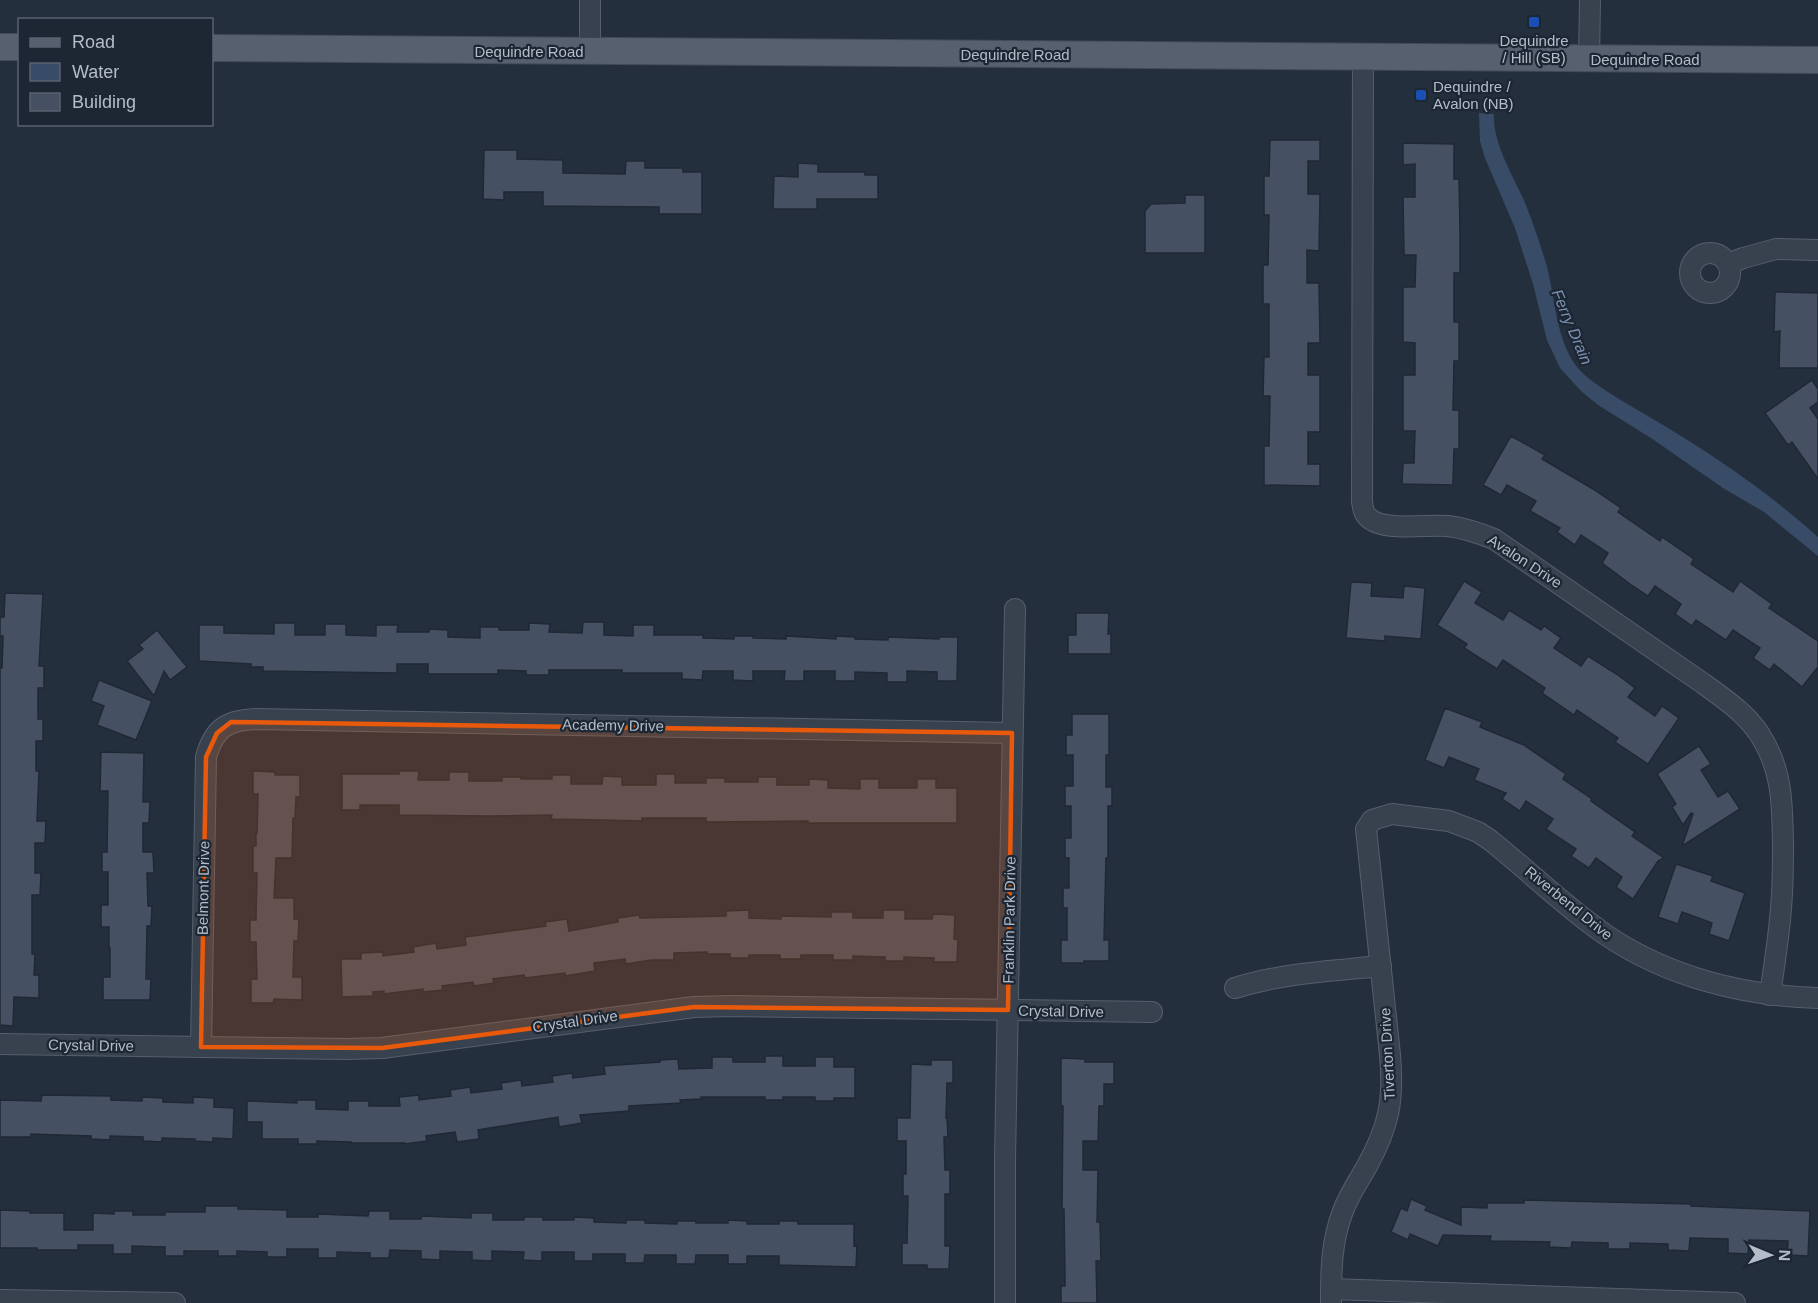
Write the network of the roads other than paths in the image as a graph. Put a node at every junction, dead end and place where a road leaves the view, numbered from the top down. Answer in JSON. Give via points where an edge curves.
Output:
{"nodes":[{"id":1,"x":590,"y":0,"type":"edge"},
{"id":2,"x":1590,"y":0,"type":"edge"},
{"id":3,"x":0,"y":47,"type":"edge"},
{"id":4,"x":18,"y":47,"type":"edge"},
{"id":5,"x":213,"y":48,"type":"edge"},
{"id":6,"x":590,"y":51,"type":"junction"},
{"id":7,"x":1363,"y":57,"type":"junction"},
{"id":8,"x":1589,"y":59,"type":"junction"},
{"id":9,"x":1818,"y":60,"type":"edge"},
{"id":10,"x":1818,"y":250,"type":"edge"},
{"id":11,"x":1728,"y":264,"type":"dead end"},
{"id":12,"x":1015,"y":609,"type":"dead end"},
{"id":13,"x":217,"y":733,"type":"joint"},
{"id":14,"x":1012,"y":733,"type":"junction"},
{"id":15,"x":1366,"y":829,"type":"joint"},
{"id":16,"x":1381,"y":966,"type":"junction"},
{"id":17,"x":1235,"y":988,"type":"dead end"},
{"id":18,"x":1770,"y":995,"type":"junction"},
{"id":19,"x":1818,"y":998,"type":"edge"},
{"id":20,"x":1008,"y":1010,"type":"junction"},
{"id":21,"x":1152,"y":1012,"type":"dead end"},
{"id":22,"x":0,"y":1044,"type":"edge"},
{"id":23,"x":201,"y":1047,"type":"junction"},
{"id":24,"x":1331,"y":1296,"type":"edge"},
{"id":25,"x":0,"y":1300,"type":"edge"},
{"id":26,"x":175,"y":1303,"type":"edge"},
{"id":27,"x":1005,"y":1303,"type":"edge"},
{"id":28,"x":1736,"y":1303,"type":"edge"}],
"edges":[{"from":1,"to":6,"type":"street"},
{"from":2,"to":8,"type":"street"},
{"from":3,"to":4,"type":"main road"},
{"from":5,"to":6,"type":"main road","name":"Dequindre Road"},
{"from":6,"to":7,"type":"main road","name":"Dequindre Road"},
{"from":7,"to":8,"type":"main road","name":"Dequindre Road"},
{"from":7,"to":18,"type":"street","name":"Avalon Drive","via":[[1364,514],[1386,526],[1451,526],[1494,539],[1704,684],[1753,725],[1777,771],[1781,788],[1782,897]]},
{"from":8,"to":9,"type":"main road","name":"Dequindre Road"},
{"from":10,"to":11,"type":"street","via":[[1776,249]]},
{"from":12,"to":14,"type":"street","name":"Franklin Park Drive"},
{"from":13,"to":14,"type":"street","name":"Academy Drive","via":[[231,722],[256,719]]},
{"from":13,"to":23,"type":"street","name":"Belmont Drive","via":[[206,757]]},
{"from":14,"to":20,"type":"street","name":"Franklin Park Drive"},
{"from":15,"to":16,"type":"street","name":"Tiverton Drive"},
{"from":15,"to":18,"type":"street","name":"Riverbend Drive","via":[[1372,820],[1392,814],[1460,824],[1490,840],[1585,920],[1630,949],[1699,979]]},
{"from":16,"to":17,"type":"street","via":[[1295,975]]},
{"from":16,"to":24,"type":"street","name":"Tiverton Drive","via":[[1391,1073],[1388,1121],[1336,1232]]},
{"from":18,"to":19,"type":"street","name":"Riverbend Drive"},
{"from":20,"to":21,"type":"street","name":"Crystal Drive"},
{"from":20,"to":23,"type":"street","name":"Crystal Drive","via":[[694,1006],[382,1048]]},
{"from":20,"to":27,"type":"street","name":"Franklin Park Drive"},
{"from":22,"to":23,"type":"street","name":"Crystal Drive"},
{"from":24,"to":28,"type":"street"},
{"from":25,"to":26,"type":"street"}]}
